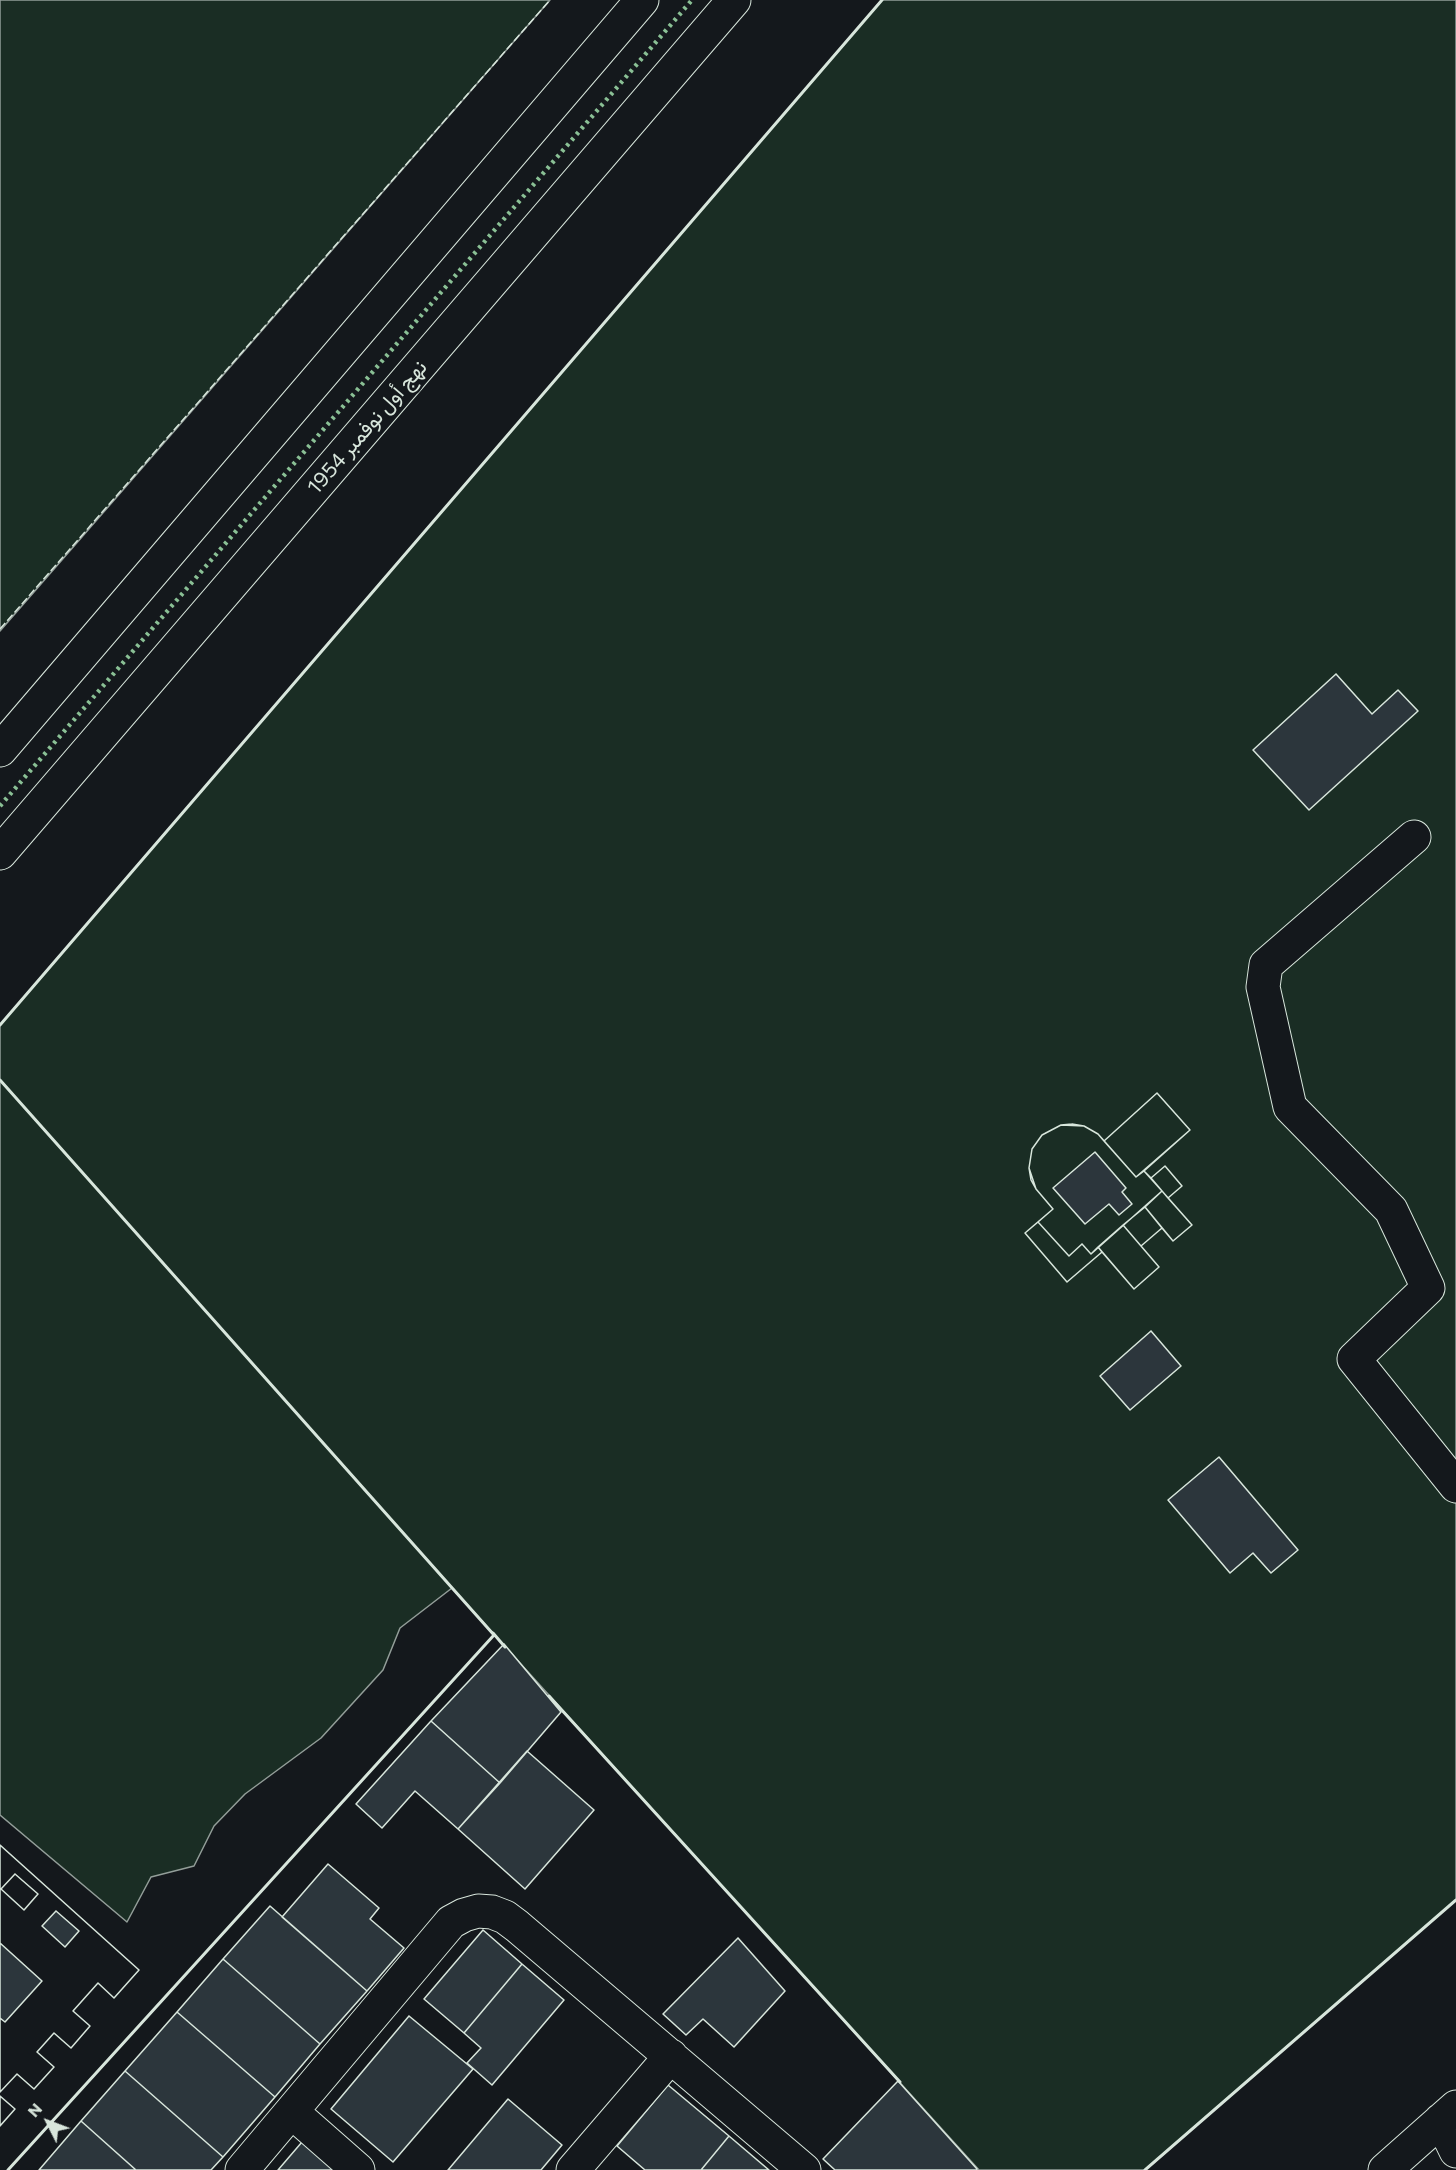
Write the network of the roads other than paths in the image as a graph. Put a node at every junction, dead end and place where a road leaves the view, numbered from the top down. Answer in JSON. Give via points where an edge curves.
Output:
{"nodes":[{"id":1,"x":642,"y":0,"type":"edge"},
{"id":2,"x":734,"y":0,"type":"edge"},
{"id":3,"x":0,"y":750,"type":"edge"},
{"id":4,"x":1414,"y":837,"type":"dead end"},
{"id":5,"x":0,"y":853,"type":"edge"},
{"id":6,"x":1456,"y":1486,"type":"edge"},
{"id":7,"x":671,"y":2056,"type":"junction"},
{"id":8,"x":292,"y":2112,"type":"junction"},
{"id":9,"x":1449,"y":2113,"type":"edge"},
{"id":10,"x":1456,"y":2151,"type":"edge"},
{"id":11,"x":242,"y":2170,"type":"edge"},
{"id":12,"x":358,"y":2170,"type":"edge"},
{"id":13,"x":573,"y":2170,"type":"edge"},
{"id":14,"x":804,"y":2170,"type":"edge"},
{"id":15,"x":1385,"y":2170,"type":"edge"}],
"edges":[{"from":1,"to":3,"type":"main road"},
{"from":2,"to":5,"type":"main road","name":"نهج أول نوفمبر 1954"},
{"from":4,"to":6,"type":"main road","via":[[1266,965],[1263,987],[1290,1107],[1392,1210],[1428,1288],[1354,1359]]},
{"from":7,"to":8,"type":"main road","via":[[506,1917],[478,1911],[451,1922]]},
{"from":7,"to":13,"type":"main road"},
{"from":7,"to":14,"type":"main road"},
{"from":8,"to":11,"type":"main road"},
{"from":8,"to":12,"type":"main road"},
{"from":9,"to":10,"type":"main road"},
{"from":9,"to":15,"type":"main road"}]}
